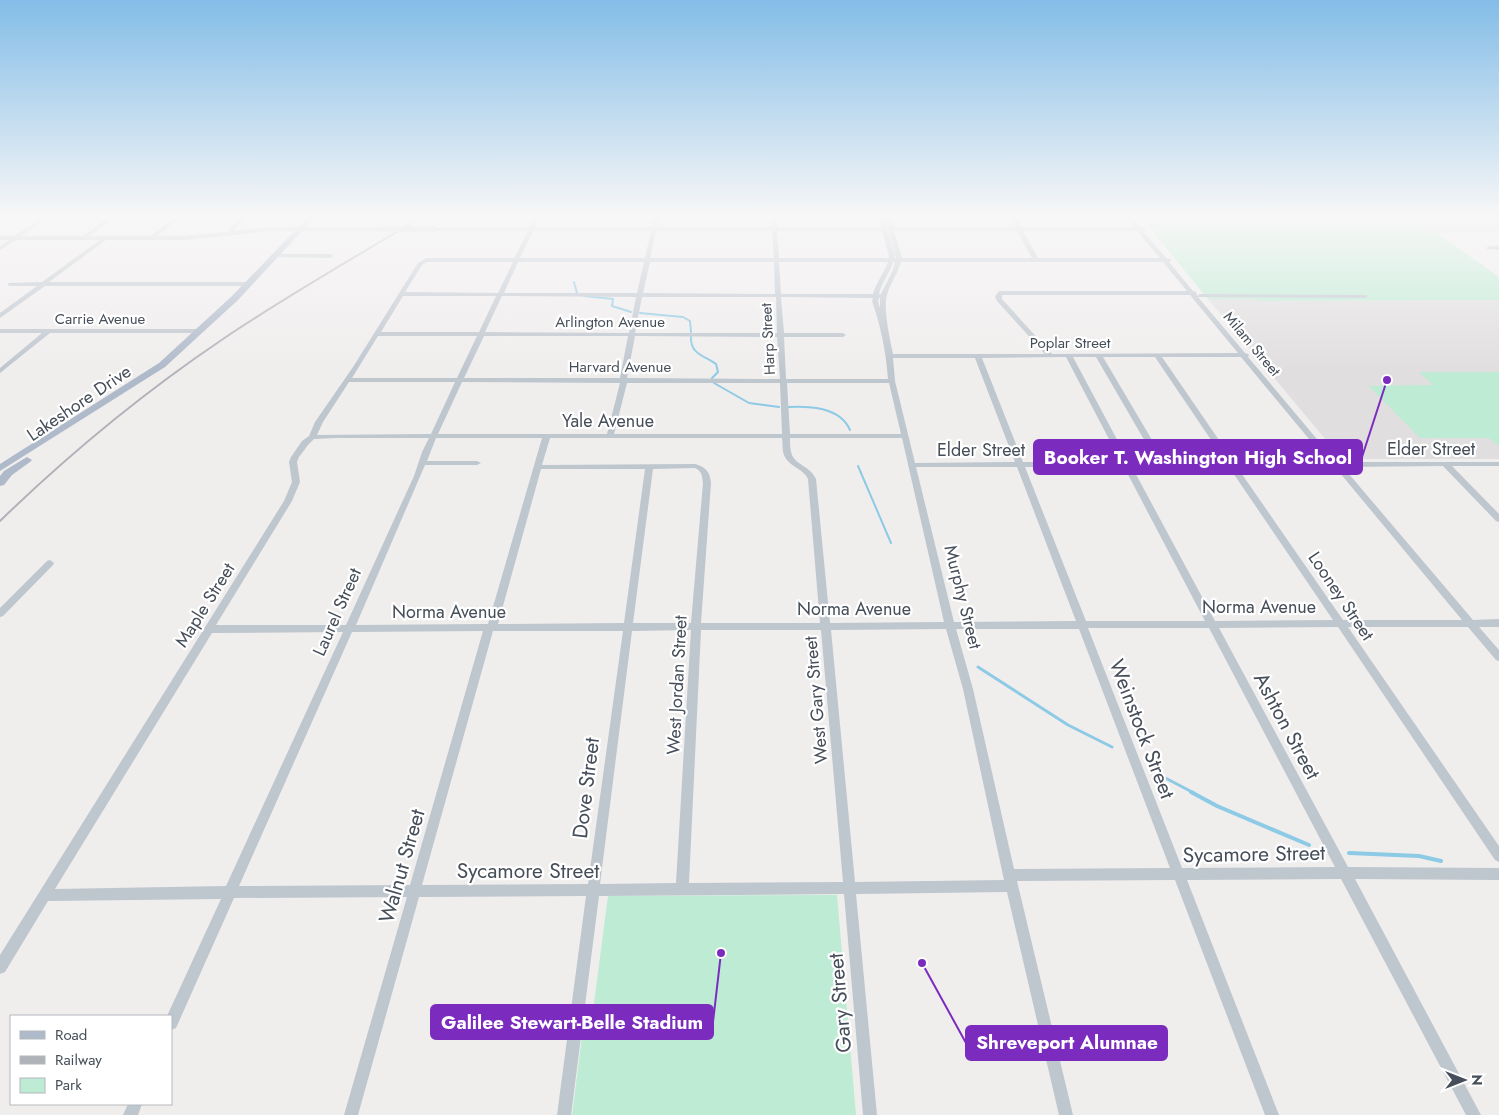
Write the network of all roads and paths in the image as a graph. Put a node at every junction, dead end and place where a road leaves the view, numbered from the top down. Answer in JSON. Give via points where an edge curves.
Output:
{"nodes":[{"id":1,"x":64,"y":268,"type":"edge"},
{"id":2,"x":263,"y":268,"type":"edge"},
{"id":3,"x":417,"y":268,"type":"edge"},
{"id":4,"x":512,"y":268,"type":"edge"},
{"id":5,"x":645,"y":268,"type":"edge"},
{"id":6,"x":776,"y":268,"type":"edge"},
{"id":7,"x":889,"y":268,"type":"edge"},
{"id":8,"x":895,"y":268,"type":"edge"},
{"id":9,"x":1174,"y":268,"type":"edge"},
{"id":10,"x":10,"y":284,"type":"dead end"},
{"id":11,"x":43,"y":284,"type":"junction"},
{"id":12,"x":248,"y":284,"type":"junction"},
{"id":13,"x":401,"y":294,"type":"junction"},
{"id":14,"x":500,"y":294,"type":"junction"},
{"id":15,"x":640,"y":294,"type":"junction"},
{"id":16,"x":778,"y":294,"type":"junction"},
{"id":17,"x":1196,"y":294,"type":"junction"},
{"id":18,"x":875,"y":295,"type":"junction"},
{"id":19,"x":882,"y":296,"type":"junction"},
{"id":20,"x":1365,"y":296,"type":"dead end"},
{"id":21,"x":0,"y":316,"type":"edge"},
{"id":22,"x":884,"y":327,"type":"junction"},
{"id":23,"x":0,"y":332,"type":"edge"},
{"id":24,"x":48,"y":332,"type":"junction"},
{"id":25,"x":199,"y":332,"type":"junction"},
{"id":26,"x":376,"y":334,"type":"junction"},
{"id":27,"x":482,"y":334,"type":"junction"},
{"id":28,"x":632,"y":334,"type":"junction"},
{"id":29,"x":780,"y":334,"type":"junction"},
{"id":30,"x":843,"y":335,"type":"dead end"},
{"id":31,"x":1050,"y":355,"type":"junction"},
{"id":32,"x":1068,"y":355,"type":"junction"},
{"id":33,"x":1098,"y":355,"type":"junction"},
{"id":34,"x":1156,"y":355,"type":"junction"},
{"id":35,"x":1246,"y":355,"type":"junction"},
{"id":36,"x":890,"y":356,"type":"junction"},
{"id":37,"x":978,"y":356,"type":"junction"},
{"id":38,"x":0,"y":371,"type":"edge"},
{"id":39,"x":150,"y":374,"type":"junction"},
{"id":40,"x":348,"y":380,"type":"junction"},
{"id":41,"x":460,"y":381,"type":"junction"},
{"id":42,"x":623,"y":381,"type":"junction"},
{"id":43,"x":892,"y":381,"type":"junction"},
{"id":44,"x":783,"y":382,"type":"junction"},
{"id":45,"x":547,"y":435,"type":"junction"},
{"id":46,"x":434,"y":436,"type":"junction"},
{"id":47,"x":610,"y":436,"type":"junction"},
{"id":48,"x":786,"y":436,"type":"junction"},
{"id":49,"x":905,"y":436,"type":"junction"},
{"id":50,"x":312,"y":437,"type":"junction"},
{"id":51,"x":54,"y":441,"type":"junction"},
{"id":52,"x":790,"y":460,"type":"joint"},
{"id":53,"x":422,"y":463,"type":"junction"},
{"id":54,"x":477,"y":463,"type":"dead end"},
{"id":55,"x":1337,"y":464,"type":"junction"},
{"id":56,"x":1445,"y":464,"type":"junction"},
{"id":57,"x":1499,"y":464,"type":"edge"},
{"id":58,"x":912,"y":465,"type":"junction"},
{"id":59,"x":1021,"y":465,"type":"junction"},
{"id":60,"x":1126,"y":465,"type":"junction"},
{"id":61,"x":1163,"y":465,"type":"junction"},
{"id":62,"x":1232,"y":465,"type":"junction"},
{"id":63,"x":649,"y":466,"type":"junction"},
{"id":64,"x":538,"y":467,"type":"junction"},
{"id":65,"x":1,"y":469,"type":"edge"},
{"id":66,"x":707,"y":483,"type":"joint"},
{"id":67,"x":0,"y":484,"type":"edge"},
{"id":68,"x":1499,"y":519,"type":"edge"},
{"id":69,"x":50,"y":564,"type":"dead end"},
{"id":70,"x":0,"y":614,"type":"edge"},
{"id":71,"x":1340,"y":623,"type":"junction"},
{"id":72,"x":1470,"y":623,"type":"junction"},
{"id":73,"x":1499,"y":623,"type":"edge"},
{"id":74,"x":1081,"y":624,"type":"junction"},
{"id":75,"x":1211,"y":624,"type":"junction"},
{"id":76,"x":950,"y":625,"type":"junction"},
{"id":77,"x":696,"y":626,"type":"junction"},
{"id":78,"x":825,"y":626,"type":"junction"},
{"id":79,"x":628,"y":627,"type":"junction"},
{"id":80,"x":491,"y":628,"type":"junction"},
{"id":81,"x":209,"y":629,"type":"junction"},
{"id":82,"x":350,"y":629,"type":"junction"},
{"id":83,"x":1499,"y":657,"type":"edge"},
{"id":84,"x":1499,"y":856,"type":"edge"},
{"id":85,"x":1345,"y":873,"type":"junction"},
{"id":86,"x":1499,"y":874,"type":"edge"},
{"id":87,"x":1179,"y":875,"type":"junction"},
{"id":88,"x":1011,"y":881,"type":"junction"},
{"id":89,"x":850,"y":888,"type":"junction"},
{"id":90,"x":593,"y":890,"type":"junction"},
{"id":91,"x":682,"y":890,"type":"junction"},
{"id":92,"x":231,"y":891,"type":"junction"},
{"id":93,"x":415,"y":891,"type":"junction"},
{"id":94,"x":44,"y":894,"type":"junction"},
{"id":95,"x":0,"y":967,"type":"edge"},
{"id":96,"x":172,"y":1022,"type":"edge"},
{"id":97,"x":351,"y":1115,"type":"edge"},
{"id":98,"x":564,"y":1115,"type":"edge"},
{"id":99,"x":870,"y":1115,"type":"edge"},
{"id":100,"x":1066,"y":1115,"type":"edge"},
{"id":101,"x":1272,"y":1115,"type":"edge"},
{"id":102,"x":1474,"y":1115,"type":"edge"}],
"edges":[{"from":1,"to":11,"type":"street"},
{"from":2,"to":12,"type":"main road","name":"Lakeshore Drive"},
{"from":3,"to":13,"type":"street","name":"Maple Street"},
{"from":4,"to":14,"type":"street","name":"Laurel Street"},
{"from":5,"to":15,"type":"street"},
{"from":6,"to":16,"type":"street","name":"Harp Street"},
{"from":7,"to":18,"type":"street"},
{"from":8,"to":19,"type":"street","name":"Murphy Street"},
{"from":9,"to":17,"type":"street","name":"Milam Street"},
{"from":10,"to":11,"type":"street"},
{"from":11,"to":12,"type":"street"},
{"from":11,"to":21,"type":"street"},
{"from":12,"to":25,"type":"main road","name":"Lakeshore Drive"},
{"from":13,"to":14,"type":"street"},
{"from":13,"to":26,"type":"street","name":"Maple Street"},
{"from":14,"to":15,"type":"street"},
{"from":14,"to":27,"type":"street","name":"Laurel Street"},
{"from":15,"to":16,"type":"street"},
{"from":15,"to":28,"type":"street"},
{"from":16,"to":18,"type":"street"},
{"from":16,"to":29,"type":"street","name":"Harp Street"},
{"from":17,"to":20,"type":"street"},
{"from":17,"to":31,"type":"street","via":[[1000,293],[998,300]]},
{"from":17,"to":35,"type":"street","name":"Milam Street"},
{"from":18,"to":19,"type":"street"},
{"from":18,"to":22,"type":"street","name":"Murphy Street"},
{"from":19,"to":22,"type":"street","name":"Murphy Street"},
{"from":22,"to":36,"type":"street","name":"Murphy Street"},
{"from":23,"to":24,"type":"street","name":"Carrie Avenue"},
{"from":24,"to":25,"type":"street","name":"Carrie Avenue"},
{"from":24,"to":38,"type":"street"},
{"from":25,"to":39,"type":"main road","name":"Lakeshore Drive"},
{"from":26,"to":27,"type":"street","name":"Arlington Avenue"},
{"from":26,"to":40,"type":"street","name":"Maple Street"},
{"from":27,"to":28,"type":"street","name":"Arlington Avenue"},
{"from":27,"to":41,"type":"street","name":"Laurel Street"},
{"from":28,"to":29,"type":"street","name":"Arlington Avenue"},
{"from":28,"to":42,"type":"street"},
{"from":29,"to":30,"type":"street","name":"Arlington Avenue"},
{"from":29,"to":44,"type":"street","name":"Harp Street"},
{"from":31,"to":32,"type":"street","name":"Poplar Street"},
{"from":31,"to":37,"type":"street","name":"Poplar Street"},
{"from":32,"to":33,"type":"street","name":"Poplar Street"},
{"from":32,"to":60,"type":"street","name":"Ashton Street"},
{"from":33,"to":34,"type":"street","name":"Poplar Street"},
{"from":33,"to":61,"type":"street"},
{"from":34,"to":35,"type":"street","name":"Poplar Street"},
{"from":34,"to":62,"type":"street","name":"Looney Street"},
{"from":35,"to":55,"type":"street","name":"Milam Street","via":[[1329,459]]},
{"from":36,"to":37,"type":"street","name":"Poplar Street"},
{"from":36,"to":43,"type":"street","name":"Murphy Street"},
{"from":37,"to":59,"type":"street","name":"Weinstock Street"},
{"from":39,"to":51,"type":"main road","name":"Lakeshore Drive"},
{"from":39,"to":65,"type":"main road","name":"Lakeshore Drive"},
{"from":40,"to":41,"type":"street","name":"Harvard Avenue"},
{"from":40,"to":50,"type":"street","name":"Maple Street"},
{"from":41,"to":42,"type":"street","name":"Harvard Avenue"},
{"from":41,"to":46,"type":"street","name":"Laurel Street"},
{"from":42,"to":44,"type":"street","name":"Harvard Avenue"},
{"from":42,"to":47,"type":"street"},
{"from":43,"to":44,"type":"street","name":"Harvard Avenue"},
{"from":43,"to":49,"type":"street","name":"Murphy Street"},
{"from":44,"to":48,"type":"street","name":"Harp Street"},
{"from":45,"to":46,"type":"street","name":"Yale Avenue"},
{"from":45,"to":47,"type":"street","name":"Yale Avenue"},
{"from":45,"to":64,"type":"street","name":"Walnut Street"},
{"from":46,"to":50,"type":"street","name":"Yale Avenue"},
{"from":46,"to":53,"type":"street","name":"Laurel Street"},
{"from":47,"to":48,"type":"street","name":"Yale Avenue"},
{"from":48,"to":49,"type":"street","name":"Yale Avenue"},
{"from":48,"to":52,"type":"street","name":"Harp Street"},
{"from":49,"to":58,"type":"street","name":"Murphy Street"},
{"from":50,"to":81,"type":"street","name":"Maple Street","via":[[293,462],[296,482],[288,501]]},
{"from":51,"to":65,"type":"main road","name":"Lakeshore Drive"},
{"from":51,"to":67,"type":"main road","via":[[14,468]]},
{"from":52,"to":78,"type":"street","name":"West Gary Street","via":[[808,471],[812,479]]},
{"from":53,"to":54,"type":"street"},
{"from":53,"to":82,"type":"street","name":"Laurel Street"},
{"from":55,"to":56,"type":"street","name":"Elder Street"},
{"from":55,"to":62,"type":"street","name":"Elder Street"},
{"from":55,"to":72,"type":"street","name":"Milam Street"},
{"from":56,"to":57,"type":"street","name":"Elder Street"},
{"from":56,"to":68,"type":"street"},
{"from":58,"to":59,"type":"street","name":"Elder Street"},
{"from":58,"to":76,"type":"street","name":"Murphy Street"},
{"from":59,"to":60,"type":"street","name":"Elder Street"},
{"from":59,"to":74,"type":"street","name":"Weinstock Street"},
{"from":60,"to":61,"type":"street","name":"Elder Street"},
{"from":60,"to":75,"type":"street","name":"Ashton Street"},
{"from":61,"to":62,"type":"street","name":"Elder Street"},
{"from":62,"to":71,"type":"street","name":"Looney Street"},
{"from":63,"to":64,"type":"street"},
{"from":63,"to":66,"type":"street","via":[[701,468],[705,471]]},
{"from":63,"to":79,"type":"street","name":"Dove Street"},
{"from":64,"to":80,"type":"street","name":"Walnut Street"},
{"from":66,"to":77,"type":"street","name":"West Jordan Street"},
{"from":69,"to":70,"type":"street"},
{"from":71,"to":72,"type":"street","name":"Norma Avenue"},
{"from":71,"to":75,"type":"street","name":"Norma Avenue"},
{"from":71,"to":84,"type":"street","name":"Looney Street"},
{"from":72,"to":73,"type":"street","name":"Norma Avenue"},
{"from":72,"to":83,"type":"street","name":"Milam Street"},
{"from":74,"to":75,"type":"street","name":"Norma Avenue"},
{"from":74,"to":76,"type":"street","name":"Norma Avenue"},
{"from":74,"to":87,"type":"street","name":"Weinstock Street"},
{"from":75,"to":85,"type":"street","name":"Ashton Street"},
{"from":76,"to":78,"type":"street","name":"Norma Avenue"},
{"from":76,"to":88,"type":"street","name":"Murphy Street","via":[[968,689]]},
{"from":77,"to":78,"type":"street","name":"Norma Avenue"},
{"from":77,"to":79,"type":"street","name":"Norma Avenue"},
{"from":77,"to":91,"type":"street","name":"West Jordan Street"},
{"from":78,"to":89,"type":"street","name":"West Gary Street"},
{"from":79,"to":80,"type":"street","name":"Norma Avenue"},
{"from":79,"to":90,"type":"street","name":"Dove Street"},
{"from":80,"to":82,"type":"street","name":"Norma Avenue"},
{"from":80,"to":93,"type":"street","name":"Walnut Street"},
{"from":81,"to":82,"type":"street","name":"Norma Avenue"},
{"from":81,"to":94,"type":"street","name":"Maple Street"},
{"from":82,"to":92,"type":"street","name":"Laurel Street"},
{"from":85,"to":86,"type":"street","name":"Sycamore Street"},
{"from":85,"to":87,"type":"street","name":"Sycamore Street"},
{"from":85,"to":102,"type":"street","name":"Ashton Street"},
{"from":87,"to":88,"type":"street","name":"Sycamore Street"},
{"from":87,"to":101,"type":"street","name":"Weinstock Street"},
{"from":88,"to":89,"type":"street","name":"Sycamore Street"},
{"from":88,"to":100,"type":"street","name":"Murphy Street"},
{"from":89,"to":91,"type":"street","name":"Sycamore Street"},
{"from":89,"to":99,"type":"street","name":"Gary Street"},
{"from":90,"to":91,"type":"street","name":"Sycamore Street"},
{"from":90,"to":93,"type":"street","name":"Sycamore Street"},
{"from":90,"to":98,"type":"street","name":"Dove Street"},
{"from":92,"to":93,"type":"street","name":"Sycamore Street"},
{"from":92,"to":94,"type":"street","name":"Sycamore Street"},
{"from":92,"to":96,"type":"street","name":"Laurel Street"},
{"from":93,"to":97,"type":"street","name":"Walnut Street"},
{"from":94,"to":95,"type":"street","name":"Maple Street"}]}
